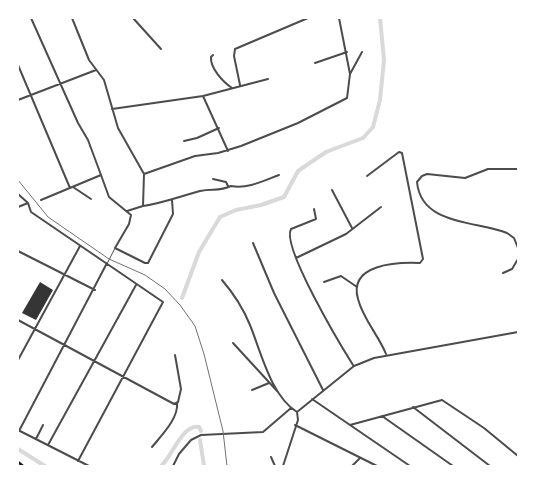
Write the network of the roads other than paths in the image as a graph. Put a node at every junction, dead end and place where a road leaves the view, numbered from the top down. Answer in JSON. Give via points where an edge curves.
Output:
{"nodes":[{"id":1,"x":32,"y":18,"type":"edge"},
{"id":2,"x":72,"y":18,"type":"edge"},
{"id":3,"x":133,"y":18,"type":"edge"},
{"id":4,"x":308,"y":18,"type":"edge"},
{"id":5,"x":339,"y":18,"type":"edge"},
{"id":6,"x":161,"y":49,"type":"dead end"},
{"id":7,"x":347,"y":52,"type":"junction"},
{"id":8,"x":362,"y":52,"type":"dead end"},
{"id":9,"x":213,"y":55,"type":"dead end"},
{"id":10,"x":315,"y":63,"type":"dead end"},
{"id":11,"x":18,"y":65,"type":"edge"},
{"id":12,"x":96,"y":70,"type":"junction"},
{"id":13,"x":350,"y":74,"type":"junction"},
{"id":14,"x":268,"y":78,"type":"dead end"},
{"id":15,"x":61,"y":83,"type":"junction"},
{"id":16,"x":240,"y":85,"type":"junction"},
{"id":17,"x":232,"y":88,"type":"junction"},
{"id":18,"x":32,"y":94,"type":"junction"},
{"id":19,"x":203,"y":96,"type":"junction"},
{"id":20,"x":18,"y":100,"type":"edge"},
{"id":21,"x":112,"y":110,"type":"junction"},
{"id":22,"x":219,"y":128,"type":"junction"},
{"id":23,"x":184,"y":141,"type":"dead end"},
{"id":24,"x":228,"y":151,"type":"junction"},
{"id":25,"x":518,"y":168,"type":"edge"},
{"id":26,"x":144,"y":174,"type":"junction"},
{"id":27,"x":101,"y":175,"type":"junction"},
{"id":28,"x":279,"y":175,"type":"dead end"},
{"id":29,"x":367,"y":176,"type":"dead end"},
{"id":30,"x":213,"y":179,"type":"dead end"},
{"id":31,"x":73,"y":187,"type":"junction"},
{"id":32,"x":228,"y":187,"type":"junction"},
{"id":33,"x":70,"y":188,"type":"junction"},
{"id":34,"x":332,"y":190,"type":"dead end"},
{"id":35,"x":18,"y":194,"type":"edge"},
{"id":36,"x":91,"y":199,"type":"dead end"},
{"id":37,"x":41,"y":200,"type":"dead end"},
{"id":38,"x":172,"y":200,"type":"junction"},
{"id":39,"x":28,"y":203,"type":"junction"},
{"id":40,"x":143,"y":206,"type":"junction"},
{"id":41,"x":18,"y":207,"type":"edge"},
{"id":42,"x":381,"y":207,"type":"dead end"},
{"id":43,"x":314,"y":209,"type":"dead end"},
{"id":44,"x":127,"y":211,"type":"junction"},
{"id":45,"x":353,"y":229,"type":"junction"},
{"id":46,"x":253,"y":244,"type":"dead end"},
{"id":47,"x":80,"y":246,"type":"junction"},
{"id":48,"x":115,"y":248,"type":"junction"},
{"id":49,"x":518,"y":248,"type":"edge"},
{"id":50,"x":18,"y":251,"type":"edge"},
{"id":51,"x":296,"y":258,"type":"junction"},
{"id":52,"x":518,"y":259,"type":"edge"},
{"id":53,"x":107,"y":264,"type":"junction"},
{"id":54,"x":64,"y":273,"type":"junction"},
{"id":55,"x":503,"y":273,"type":"dead end"},
{"id":56,"x":222,"y":280,"type":"dead end"},
{"id":57,"x":324,"y":282,"type":"dead end"},
{"id":58,"x":136,"y":284,"type":"junction"},
{"id":59,"x":357,"y":287,"type":"junction"},
{"id":60,"x":95,"y":290,"type":"junction"},
{"id":61,"x":18,"y":320,"type":"edge"},
{"id":62,"x":34,"y":329,"type":"junction"},
{"id":63,"x":518,"y":332,"type":"edge"},
{"id":64,"x":233,"y":343,"type":"dead end"},
{"id":65,"x":64,"y":345,"type":"junction"},
{"id":66,"x":386,"y":354,"type":"junction"},
{"id":67,"x":175,"y":355,"type":"dead end"},
{"id":68,"x":18,"y":360,"type":"edge"},
{"id":69,"x":94,"y":362,"type":"junction"},
{"id":70,"x":354,"y":366,"type":"junction"},
{"id":71,"x":123,"y":376,"type":"junction"},
{"id":72,"x":269,"y":383,"type":"junction"},
{"id":73,"x":252,"y":390,"type":"dead end"},
{"id":74,"x":322,"y":390,"type":"junction"},
{"id":75,"x":280,"y":394,"type":"junction"},
{"id":76,"x":312,"y":399,"type":"junction"},
{"id":77,"x":177,"y":403,"type":"junction"},
{"id":78,"x":413,"y":407,"type":"junction"},
{"id":79,"x":291,"y":408,"type":"junction"},
{"id":80,"x":297,"y":412,"type":"junction"},
{"id":81,"x":382,"y":416,"type":"junction"},
{"id":82,"x":43,"y":425,"type":"dead end"},
{"id":83,"x":296,"y":425,"type":"junction"},
{"id":84,"x":350,"y":425,"type":"junction"},
{"id":85,"x":18,"y":430,"type":"edge"},
{"id":86,"x":36,"y":439,"type":"junction"},
{"id":87,"x":48,"y":445,"type":"junction"},
{"id":88,"x":152,"y":447,"type":"dead end"},
{"id":89,"x":518,"y":456,"type":"edge"},
{"id":90,"x":271,"y":457,"type":"dead end"},
{"id":91,"x":360,"y":458,"type":"junction"},
{"id":92,"x":78,"y":461,"type":"junction"},
{"id":93,"x":18,"y":462,"type":"edge"},
{"id":94,"x":23,"y":466,"type":"edge"},
{"id":95,"x":89,"y":466,"type":"edge"},
{"id":96,"x":173,"y":466,"type":"edge"},
{"id":97,"x":275,"y":466,"type":"edge"},
{"id":98,"x":283,"y":466,"type":"edge"},
{"id":99,"x":352,"y":466,"type":"edge"},
{"id":100,"x":375,"y":466,"type":"edge"},
{"id":101,"x":410,"y":466,"type":"edge"},
{"id":102,"x":453,"y":466,"type":"edge"},
{"id":103,"x":490,"y":466,"type":"edge"}],
"edges":[{"from":1,"to":15,"type":"street"},
{"from":2,"to":12,"type":"street"},
{"from":3,"to":6,"type":"street"},
{"from":4,"to":16,"type":"street","via":[[235,50]]},
{"from":5,"to":7,"type":"street"},
{"from":7,"to":10,"type":"street"},
{"from":7,"to":13,"type":"street"},
{"from":8,"to":13,"type":"street"},
{"from":9,"to":17,"type":"street","via":[[211,62]]},
{"from":11,"to":18,"type":"street"},
{"from":12,"to":15,"type":"street"},
{"from":12,"to":21,"type":"street","via":[[104,80]]},
{"from":13,"to":24,"type":"street","via":[[347,98],[340,103]]},
{"from":14,"to":16,"type":"street"},
{"from":15,"to":18,"type":"street"},
{"from":15,"to":27,"type":"street"},
{"from":16,"to":17,"type":"street"},
{"from":17,"to":19,"type":"street"},
{"from":18,"to":20,"type":"street"},
{"from":18,"to":33,"type":"street"},
{"from":19,"to":21,"type":"street"},
{"from":19,"to":22,"type":"street"},
{"from":21,"to":26,"type":"street","via":[[118,128]]},
{"from":22,"to":23,"type":"street"},
{"from":22,"to":24,"type":"street"},
{"from":24,"to":26,"type":"street","via":[[195,156]]},
{"from":25,"to":49,"type":"street","via":[[488,169],[465,178],[427,174],[417,182],[426,201],[438,215],[507,233],[514,238]]},
{"from":26,"to":40,"type":"street"},
{"from":27,"to":31,"type":"street"},
{"from":27,"to":44,"type":"street","via":[[109,197]]},
{"from":28,"to":32,"type":"street","via":[[240,188]]},
{"from":29,"to":59,"type":"street","via":[[402,153],[423,259],[420,263],[386,263],[376,267],[367,272]]},
{"from":30,"to":32,"type":"street","via":[[226,182]]},
{"from":31,"to":33,"type":"street"},
{"from":31,"to":36,"type":"street"},
{"from":32,"to":38,"type":"street"},
{"from":33,"to":37,"type":"street"},
{"from":34,"to":45,"type":"street"},
{"from":35,"to":39,"type":"street"},
{"from":38,"to":40,"type":"street"},
{"from":38,"to":48,"type":"street","via":[[173,214],[148,263]]},
{"from":39,"to":41,"type":"street"},
{"from":39,"to":47,"type":"street","via":[[31,212]]},
{"from":40,"to":44,"type":"street"},
{"from":42,"to":45,"type":"street"},
{"from":43,"to":51,"type":"street","via":[[316,219],[289,231]]},
{"from":44,"to":48,"type":"street","via":[[131,220]]},
{"from":45,"to":51,"type":"street"},
{"from":46,"to":74,"type":"street"},
{"from":47,"to":53,"type":"street"},
{"from":47,"to":54,"type":"street"},
{"from":48,"to":53,"type":"street"},
{"from":50,"to":54,"type":"street"},
{"from":51,"to":70,"type":"street"},
{"from":52,"to":55,"type":"street","via":[[512,269]]},
{"from":53,"to":58,"type":"street"},
{"from":53,"to":60,"type":"street"},
{"from":54,"to":60,"type":"street"},
{"from":54,"to":62,"type":"street"},
{"from":56,"to":75,"type":"street","via":[[241,306]]},
{"from":57,"to":59,"type":"street","via":[[341,276]]},
{"from":58,"to":69,"type":"street"},
{"from":58,"to":71,"type":"street","via":[[162,301],[163,306]]},
{"from":59,"to":66,"type":"street","via":[[361,309],[380,338]]},
{"from":60,"to":65,"type":"street"},
{"from":61,"to":62,"type":"street"},
{"from":62,"to":65,"type":"street"},
{"from":62,"to":68,"type":"street"},
{"from":63,"to":66,"type":"street"},
{"from":64,"to":72,"type":"street"},
{"from":65,"to":69,"type":"street"},
{"from":65,"to":85,"type":"street"},
{"from":66,"to":70,"type":"street"},
{"from":67,"to":77,"type":"street","via":[[181,392]]},
{"from":69,"to":71,"type":"street"},
{"from":69,"to":87,"type":"street"},
{"from":70,"to":74,"type":"street"},
{"from":71,"to":77,"type":"street"},
{"from":71,"to":92,"type":"street"},
{"from":72,"to":73,"type":"street"},
{"from":72,"to":75,"type":"street"},
{"from":74,"to":76,"type":"street"},
{"from":75,"to":79,"type":"street"},
{"from":76,"to":80,"type":"street"},
{"from":76,"to":84,"type":"street"},
{"from":77,"to":88,"type":"street","via":[[178,408],[168,426]]},
{"from":78,"to":81,"type":"street"},
{"from":78,"to":89,"type":"street","via":[[442,400]]},
{"from":78,"to":103,"type":"street"},
{"from":79,"to":80,"type":"street"},
{"from":79,"to":96,"type":"street","via":[[263,432],[201,435],[191,440]]},
{"from":80,"to":83,"type":"street"},
{"from":81,"to":84,"type":"street"},
{"from":81,"to":102,"type":"street"},
{"from":82,"to":86,"type":"street"},
{"from":83,"to":91,"type":"street"},
{"from":83,"to":98,"type":"street"},
{"from":84,"to":101,"type":"street"},
{"from":85,"to":86,"type":"street"},
{"from":86,"to":87,"type":"street"},
{"from":87,"to":92,"type":"street"},
{"from":90,"to":97,"type":"street"},
{"from":91,"to":99,"type":"street"},
{"from":91,"to":100,"type":"street"},
{"from":92,"to":95,"type":"street"},
{"from":93,"to":94,"type":"main road"}]}
